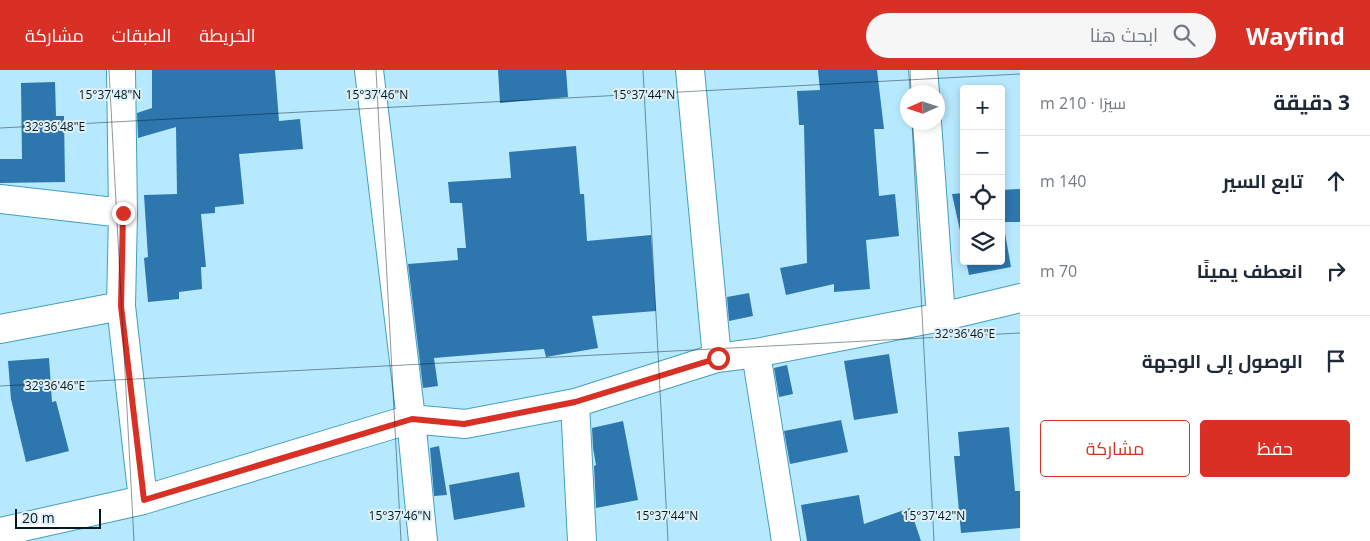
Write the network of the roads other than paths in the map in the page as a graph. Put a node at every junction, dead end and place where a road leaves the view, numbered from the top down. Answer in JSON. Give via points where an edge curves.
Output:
{"nodes":[{"id":1,"x":121,"y":70,"type":"edge"},
{"id":2,"x":369,"y":70,"type":"edge"},
{"id":3,"x":690,"y":70,"type":"edge"},
{"id":4,"x":923,"y":70,"type":"edge"},
{"id":5,"x":924,"y":85,"type":"edge"},
{"id":6,"x":928,"y":130,"type":"edge"},
{"id":7,"x":0,"y":199,"type":"edge"},
{"id":8,"x":123,"y":213,"type":"junction"},
{"id":9,"x":1020,"y":298,"type":"edge"},
{"id":10,"x":121,"y":306,"type":"junction"},
{"id":11,"x":940,"y":317,"type":"junction"},
{"id":12,"x":0,"y":329,"type":"edge"},
{"id":13,"x":756,"y":353,"type":"junction"},
{"id":14,"x":718,"y":358,"type":"junction"},
{"id":15,"x":575,"y":402,"type":"junction"},
{"id":16,"x":412,"y":419,"type":"junction"},
{"id":17,"x":144,"y":500,"type":"junction"},
{"id":18,"x":19,"y":533,"type":"edge"},
{"id":19,"x":423,"y":541,"type":"edge"},
{"id":20,"x":582,"y":541,"type":"edge"},
{"id":21,"x":786,"y":541,"type":"edge"}],
"edges":[{"from":1,"to":8,"type":"street"},
{"from":2,"to":16,"type":"street"},
{"from":3,"to":14,"type":"street"},
{"from":4,"to":5,"type":"street"},
{"from":6,"to":11,"type":"street"},
{"from":7,"to":8,"type":"street"},
{"from":8,"to":10,"type":"street"},
{"from":9,"to":11,"type":"street"},
{"from":10,"to":12,"type":"street"},
{"from":10,"to":17,"type":"street"},
{"from":11,"to":13,"type":"street"},
{"from":13,"to":14,"type":"street"},
{"from":13,"to":21,"type":"street"},
{"from":14,"to":15,"type":"street"},
{"from":15,"to":16,"type":"street","via":[[464,424]]},
{"from":15,"to":20,"type":"street"},
{"from":16,"to":17,"type":"street"},
{"from":16,"to":19,"type":"street"},
{"from":17,"to":18,"type":"street"}]}
